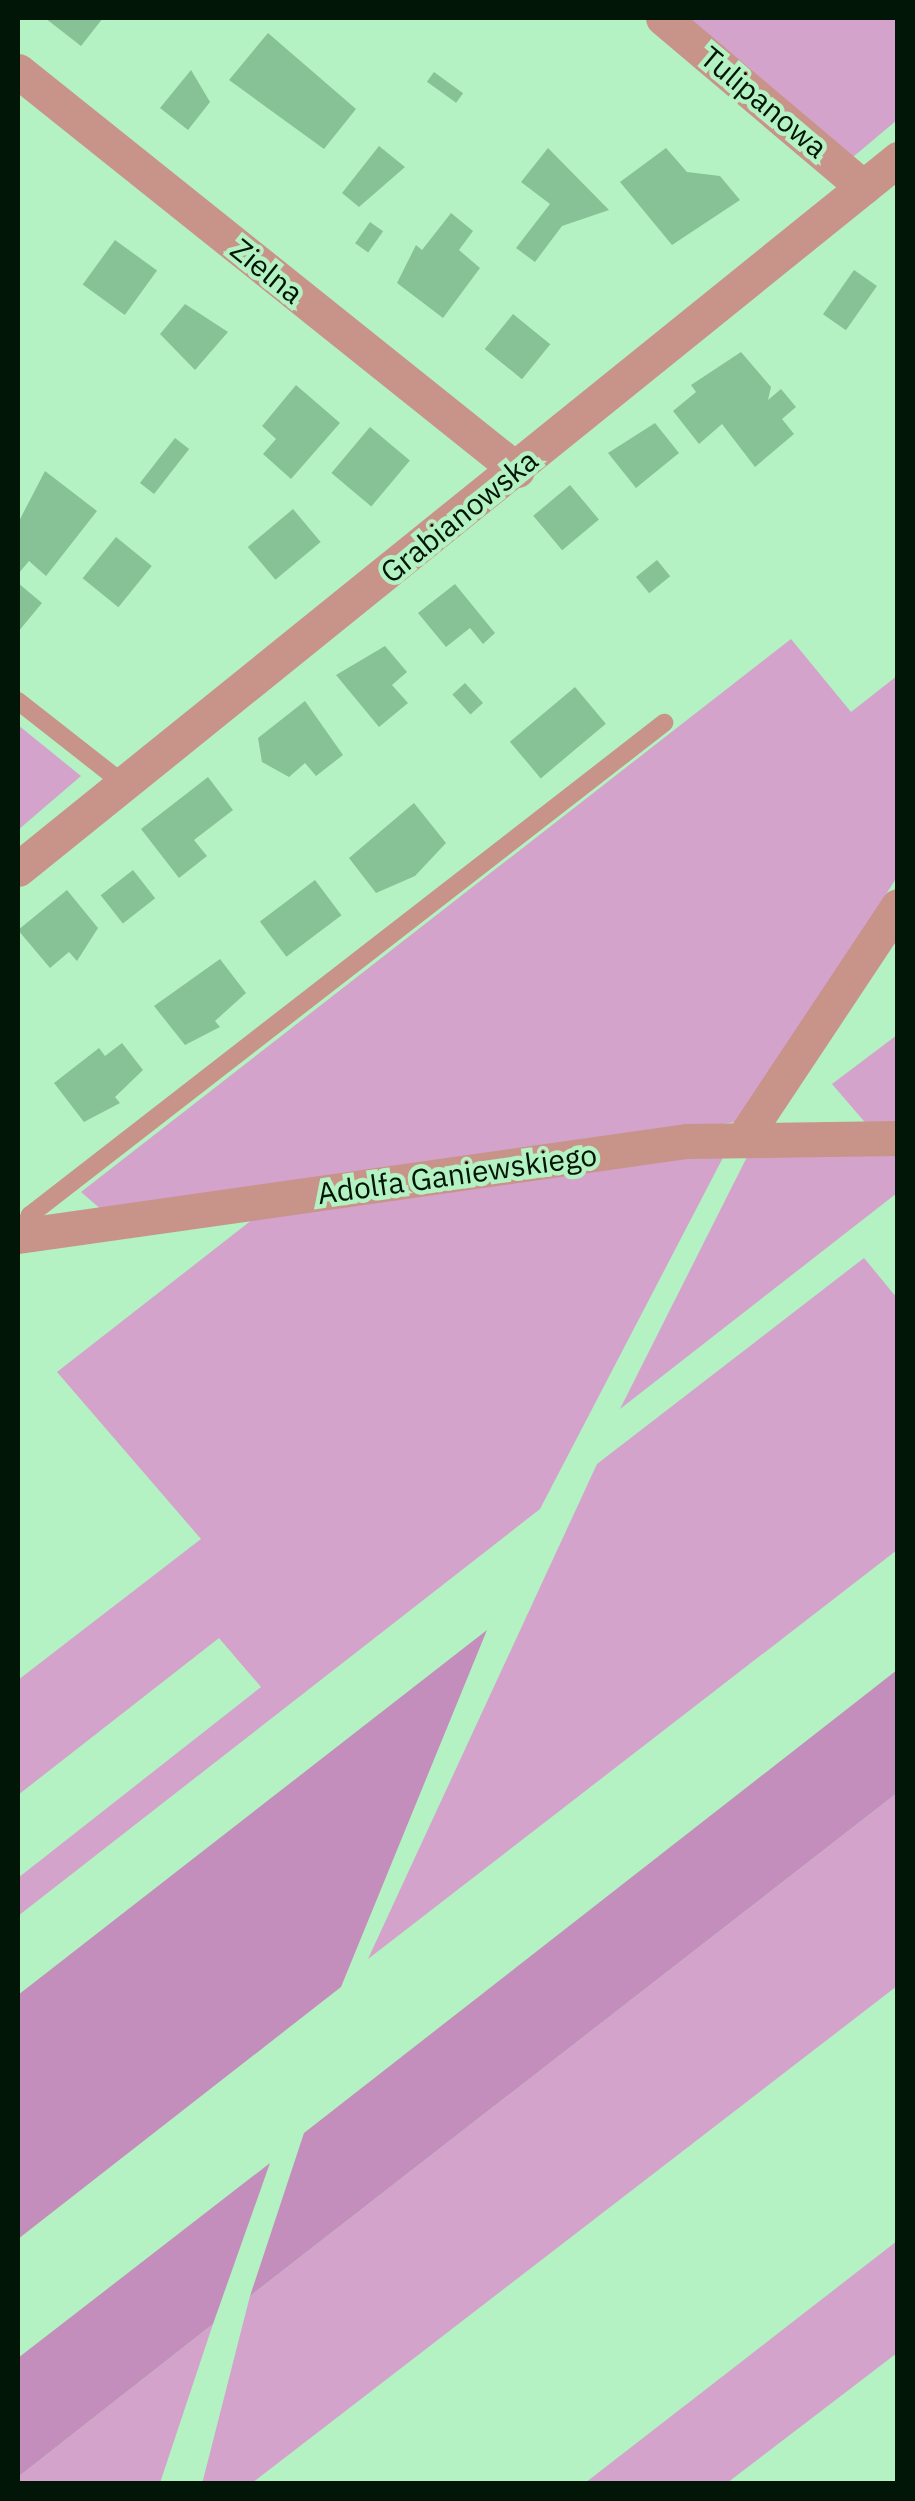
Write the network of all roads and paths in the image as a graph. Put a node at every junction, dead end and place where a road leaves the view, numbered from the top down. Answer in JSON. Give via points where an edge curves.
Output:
{"nodes":[{"id":1,"x":663,"y":18,"type":"edge"},
{"id":2,"x":18,"y":71,"type":"edge"},
{"id":3,"x":898,"y":159,"type":"edge"},
{"id":4,"x":863,"y":187,"type":"junction"},
{"id":5,"x":517,"y":470,"type":"junction"},
{"id":6,"x":18,"y":700,"type":"edge"},
{"id":7,"x":664,"y":723,"type":"dead end"},
{"id":8,"x":124,"y":784,"type":"junction"},
{"id":9,"x":18,"y":869,"type":"edge"},
{"id":10,"x":898,"y":906,"type":"edge"},
{"id":11,"x":745,"y":1136,"type":"junction"},
{"id":12,"x":898,"y":1138,"type":"edge"},
{"id":13,"x":19,"y":1236,"type":"edge"}],
"edges":[{"from":1,"to":4,"type":"street","name":"Tulipanowa"},
{"from":2,"to":5,"type":"street","name":"Zielna"},
{"from":3,"to":4,"type":"street","name":"Grabianowska"},
{"from":4,"to":5,"type":"street","name":"Grabianowska"},
{"from":5,"to":8,"type":"street","name":"Grabianowska"},
{"from":6,"to":8,"type":"lane"},
{"from":7,"to":13,"type":"lane","via":[[30,1215]]},
{"from":8,"to":9,"type":"street","name":"Grabianowska"},
{"from":10,"to":11,"type":"street"},
{"from":11,"to":12,"type":"street","name":"Adolfa Ganiewskiego"},
{"from":11,"to":13,"type":"street","name":"Adolfa Ganiewskiego"}]}
